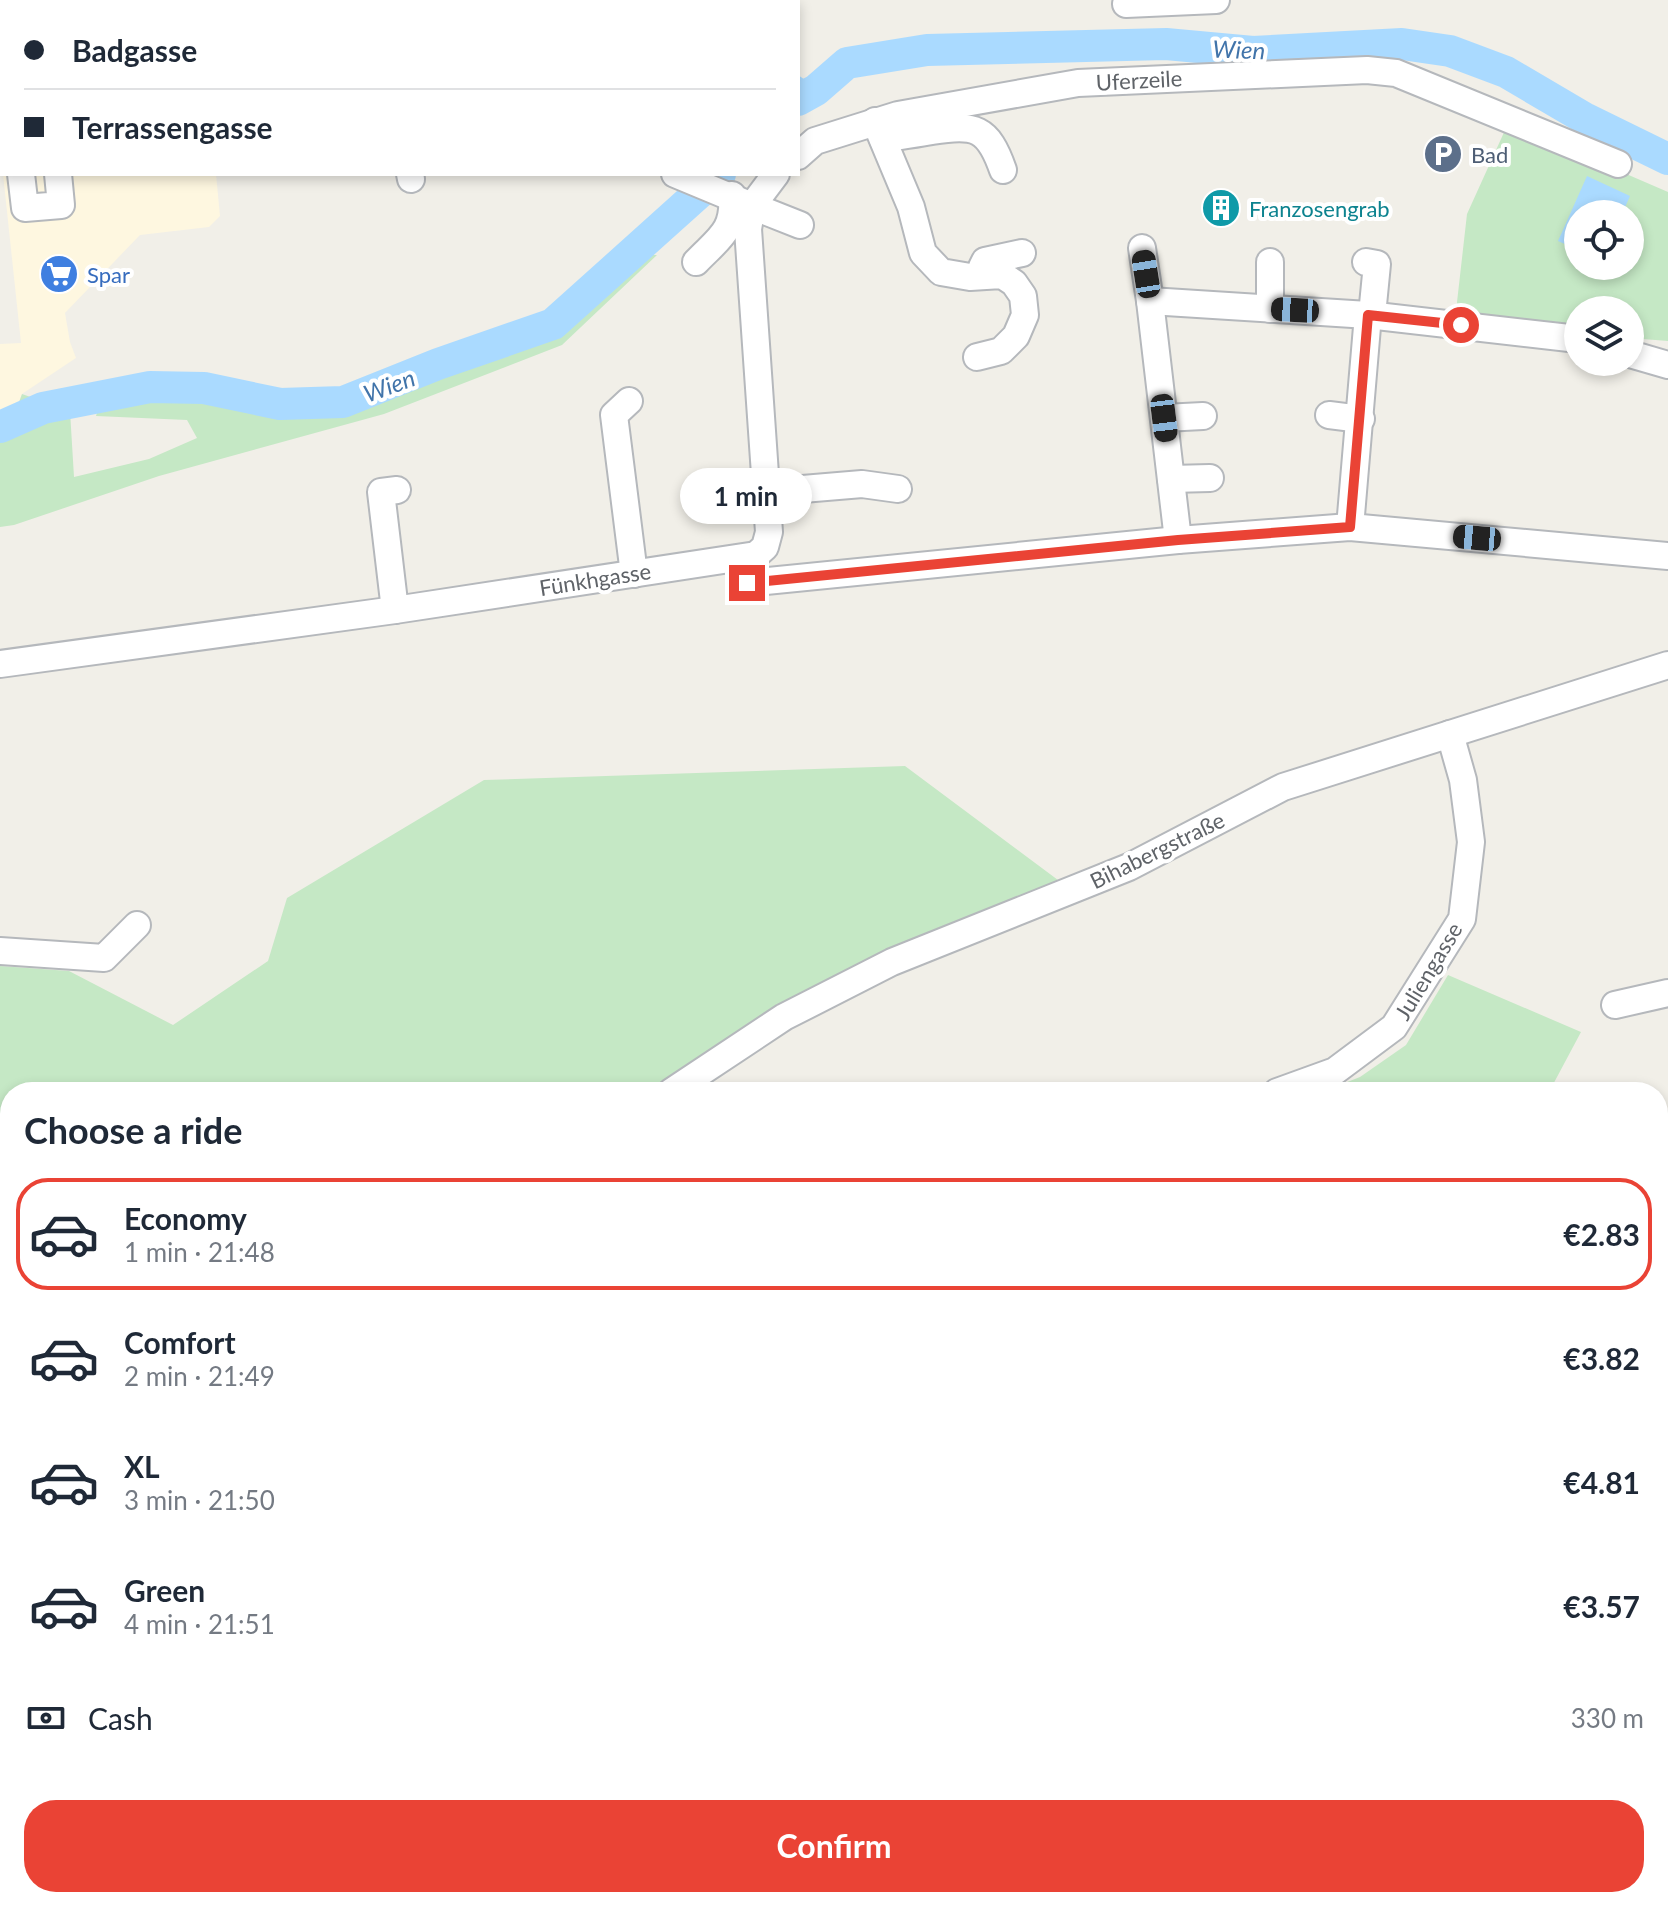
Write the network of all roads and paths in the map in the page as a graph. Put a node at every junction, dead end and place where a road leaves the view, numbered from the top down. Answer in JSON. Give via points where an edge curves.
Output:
{"nodes":[{"id":1,"x":1216,"y":0,"type":"edge"},
{"id":2,"x":1126,"y":4,"type":"dead end"},
{"id":3,"x":879,"y":130,"type":"junction"},
{"id":4,"x":800,"y":154,"type":"edge"},
{"id":5,"x":1618,"y":164,"type":"dead end"},
{"id":6,"x":1003,"y":170,"type":"dead end"},
{"id":7,"x":21,"y":176,"type":"edge"},
{"id":8,"x":58,"y":176,"type":"edge"},
{"id":9,"x":680,"y":176,"type":"edge"},
{"id":10,"x":773,"y":176,"type":"edge"},
{"id":11,"x":742,"y":200,"type":"junction"},
{"id":12,"x":800,"y":225,"type":"dead end"},
{"id":13,"x":1142,"y":248,"type":"dead end"},
{"id":14,"x":1022,"y":253,"type":"dead end"},
{"id":15,"x":696,"y":262,"type":"dead end"},
{"id":16,"x":1270,"y":262,"type":"dead end"},
{"id":17,"x":1366,"y":262,"type":"dead end"},
{"id":18,"x":981,"y":276,"type":"junction"},
{"id":19,"x":1150,"y":301,"type":"junction"},
{"id":20,"x":1270,"y":309,"type":"junction"},
{"id":21,"x":1370,"y":315,"type":"junction"},
{"id":22,"x":1564,"y":337,"type":"edge"},
{"id":23,"x":977,"y":357,"type":"dead end"},
{"id":24,"x":1644,"y":358,"type":"edge"},
{"id":25,"x":1668,"y":365,"type":"edge"},
{"id":26,"x":629,"y":401,"type":"dead end"},
{"id":27,"x":1329,"y":415,"type":"dead end"},
{"id":28,"x":1203,"y":416,"type":"dead end"},
{"id":29,"x":1164,"y":418,"type":"junction"},
{"id":30,"x":1361,"y":419,"type":"junction"},
{"id":31,"x":1210,"y":478,"type":"dead end"},
{"id":32,"x":1171,"y":479,"type":"junction"},
{"id":33,"x":898,"y":489,"type":"dead end"},
{"id":34,"x":397,"y":490,"type":"dead end"},
{"id":35,"x":767,"y":492,"type":"junction"},
{"id":36,"x":1350,"y":527,"type":"junction"},
{"id":37,"x":1178,"y":540,"type":"junction"},
{"id":38,"x":1668,"y":556,"type":"edge"},
{"id":39,"x":634,"y":574,"type":"junction"},
{"id":40,"x":747,"y":583,"type":"dead end"},
{"id":41,"x":395,"y":610,"type":"junction"},
{"id":42,"x":0,"y":664,"type":"edge"},
{"id":43,"x":1668,"y":665,"type":"edge"},
{"id":44,"x":1450,"y":734,"type":"junction"},
{"id":45,"x":137,"y":925,"type":"dead end"},
{"id":46,"x":0,"y":951,"type":"edge"},
{"id":47,"x":1668,"y":993,"type":"edge"},
{"id":48,"x":1615,"y":1005,"type":"dead end"},
{"id":49,"x":686,"y":1082,"type":"edge"},
{"id":50,"x":1305,"y":1082,"type":"edge"}],
"edges":[{"from":1,"to":2,"type":"street"},
{"from":3,"to":4,"type":"street","name":"Uferzeile","via":[[815,141]]},
{"from":3,"to":5,"type":"street","name":"Uferzeile","via":[[898,115],[1078,83],[1367,70],[1396,73]]},
{"from":3,"to":6,"type":"street","via":[[975,130],[988,139]]},
{"from":3,"to":18,"type":"street","via":[[911,207],[923,253],[941,272]]},
{"from":7,"to":8,"type":"street","via":[[25,208],[61,205]]},
{"from":9,"to":11,"type":"street"},
{"from":10,"to":11,"type":"street"},
{"from":11,"to":12,"type":"street"},
{"from":11,"to":15,"type":"street","via":[[731,225]]},
{"from":11,"to":35,"type":"street","name":"Fünkhgasse"},
{"from":13,"to":19,"type":"street"},
{"from":14,"to":18,"type":"street","via":[[985,261]]},
{"from":16,"to":20,"type":"street"},
{"from":17,"to":21,"type":"street","via":[[1377,264]]},
{"from":18,"to":23,"type":"street","via":[[1002,275],[1014,283],[1023,296],[1025,315],[1016,336],[1001,351]]},
{"from":19,"to":20,"type":"street"},
{"from":19,"to":29,"type":"street"},
{"from":20,"to":21,"type":"street"},
{"from":21,"to":22,"type":"street"},
{"from":21,"to":30,"type":"street"},
{"from":24,"to":25,"type":"street"},
{"from":26,"to":39,"type":"street","via":[[614,415]]},
{"from":27,"to":30,"type":"street"},
{"from":28,"to":29,"type":"street"},
{"from":29,"to":32,"type":"street"},
{"from":30,"to":36,"type":"street","via":[[1346,475]]},
{"from":31,"to":32,"type":"street"},
{"from":32,"to":37,"type":"street"},
{"from":33,"to":35,"type":"street","via":[[862,484]]},
{"from":34,"to":41,"type":"street","via":[[381,492]]},
{"from":35,"to":39,"type":"street","name":"Fünkhgasse","via":[[769,532],[756,555]]},
{"from":36,"to":37,"type":"street"},
{"from":36,"to":38,"type":"street"},
{"from":37,"to":40,"type":"street"},
{"from":39,"to":41,"type":"street","name":"Fünkhgasse"},
{"from":41,"to":42,"type":"street","name":"Fünkhgasse"},
{"from":43,"to":44,"type":"street","name":"Bihabergstraße"},
{"from":44,"to":49,"type":"street","name":"Bihabergstraße","via":[[1283,787],[1129,867],[892,962],[784,1017]]},
{"from":44,"to":50,"type":"street","name":"Juliengasse","via":[[1471,842],[1462,919],[1394,1027],[1335,1071]]},
{"from":45,"to":46,"type":"street","via":[[104,958]]},
{"from":47,"to":48,"type":"street"}]}
